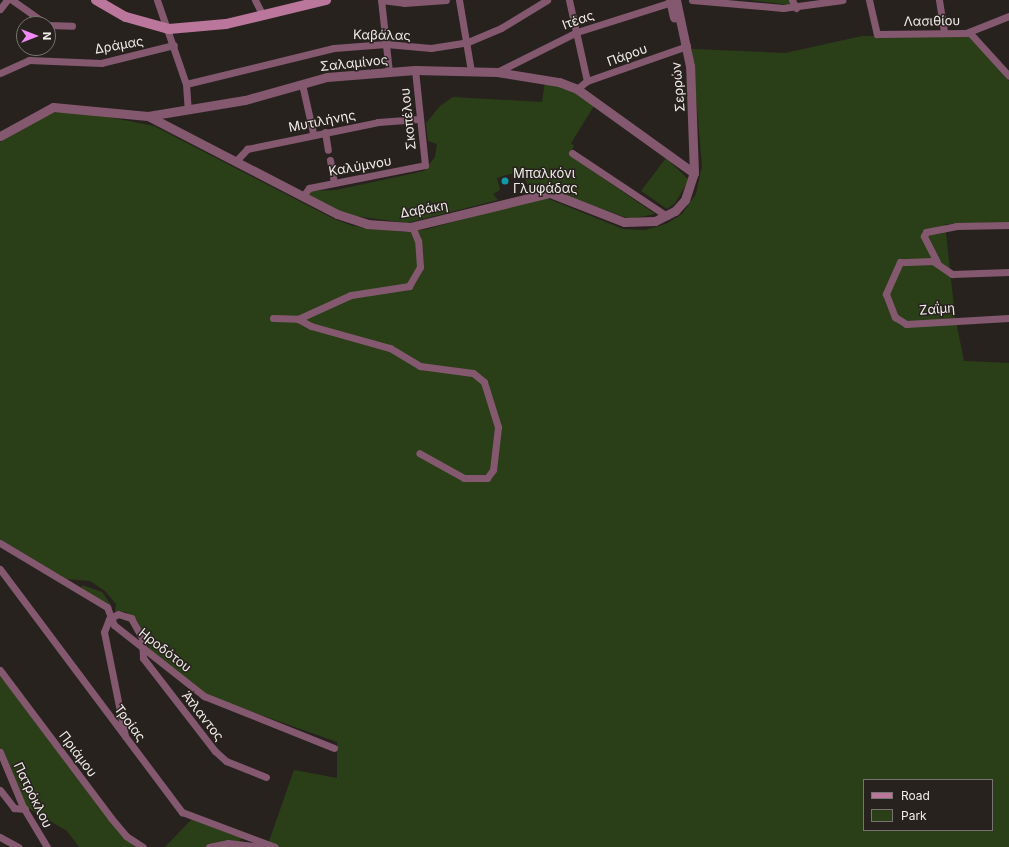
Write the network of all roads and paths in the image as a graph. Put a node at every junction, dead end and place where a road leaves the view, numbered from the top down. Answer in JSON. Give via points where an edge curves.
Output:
{"nodes":[{"id":1,"x":7,"y":0,"type":"edge"},
{"id":2,"x":12,"y":0,"type":"edge"},
{"id":3,"x":96,"y":0,"type":"edge"},
{"id":4,"x":157,"y":0,"type":"edge"},
{"id":5,"x":255,"y":0,"type":"edge"},
{"id":6,"x":326,"y":0,"type":"edge"},
{"id":7,"x":381,"y":0,"type":"edge"},
{"id":8,"x":446,"y":0,"type":"edge"},
{"id":9,"x":459,"y":0,"type":"edge"},
{"id":10,"x":547,"y":0,"type":"edge"},
{"id":11,"x":569,"y":0,"type":"edge"},
{"id":12,"x":674,"y":0,"type":"edge"},
{"id":13,"x":692,"y":0,"type":"edge"},
{"id":14,"x":792,"y":0,"type":"edge"},
{"id":15,"x":842,"y":0,"type":"edge"},
{"id":16,"x":868,"y":0,"type":"edge"},
{"id":17,"x":939,"y":0,"type":"edge"},
{"id":18,"x":796,"y":8,"type":"junction"},
{"id":19,"x":0,"y":9,"type":"edge"},
{"id":20,"x":262,"y":14,"type":"junction"},
{"id":21,"x":35,"y":16,"type":"edge"},
{"id":22,"x":1009,"y":16,"type":"edge"},
{"id":23,"x":56,"y":25,"type":"edge"},
{"id":24,"x":72,"y":26,"type":"dead end"},
{"id":25,"x":169,"y":29,"type":"junction"},
{"id":26,"x":577,"y":32,"type":"junction"},
{"id":27,"x":970,"y":32,"type":"junction"},
{"id":28,"x":944,"y":33,"type":"junction"},
{"id":29,"x":468,"y":42,"type":"junction"},
{"id":30,"x":386,"y":44,"type":"junction"},
{"id":31,"x":174,"y":45,"type":"junction"},
{"id":32,"x":684,"y":47,"type":"junction"},
{"id":33,"x":415,"y":70,"type":"junction"},
{"id":34,"x":471,"y":71,"type":"junction"},
{"id":35,"x":389,"y":72,"type":"junction"},
{"id":36,"x":497,"y":72,"type":"junction"},
{"id":37,"x":0,"y":73,"type":"edge"},
{"id":38,"x":1009,"y":76,"type":"edge"},
{"id":39,"x":588,"y":81,"type":"junction"},
{"id":40,"x":186,"y":84,"type":"junction"},
{"id":41,"x":302,"y":84,"type":"junction"},
{"id":42,"x":577,"y":89,"type":"junction"},
{"id":43,"x":188,"y":110,"type":"junction"},
{"id":44,"x":148,"y":116,"type":"junction"},
{"id":45,"x":420,"y":119,"type":"junction"},
{"id":46,"x":325,"y":132,"type":"junction"},
{"id":47,"x":313,"y":133,"type":"junction"},
{"id":48,"x":0,"y":136,"type":"edge"},
{"id":49,"x":328,"y":150,"type":"dead end"},
{"id":50,"x":572,"y":153,"type":"dead end"},
{"id":51,"x":330,"y":160,"type":"dead end"},
{"id":52,"x":235,"y":162,"type":"junction"},
{"id":53,"x":425,"y":164,"type":"joint"},
{"id":54,"x":692,"y":171,"type":"junction"},
{"id":55,"x":334,"y":183,"type":"junction"},
{"id":56,"x":303,"y":196,"type":"junction"},
{"id":57,"x":667,"y":216,"type":"junction"},
{"id":58,"x":1009,"y":225,"type":"edge"},
{"id":59,"x":412,"y":226,"type":"junction"},
{"id":60,"x":937,"y":262,"type":"junction"},
{"id":61,"x":1009,"y":272,"type":"edge"},
{"id":62,"x":273,"y":318,"type":"dead end"},
{"id":63,"x":1009,"y":318,"type":"edge"},
{"id":64,"x":298,"y":319,"type":"junction"},
{"id":65,"x":419,"y":453,"type":"dead end"},
{"id":66,"x":0,"y":543,"type":"edge"},
{"id":67,"x":0,"y":569,"type":"edge"},
{"id":68,"x":111,"y":617,"type":"junction"},
{"id":69,"x":142,"y":648,"type":"junction"},
{"id":70,"x":0,"y":670,"type":"edge"},
{"id":71,"x":125,"y":736,"type":"junction"},
{"id":72,"x":334,"y":748,"type":"dead end"},
{"id":73,"x":0,"y":752,"type":"edge"},
{"id":74,"x":266,"y":778,"type":"dead end"},
{"id":75,"x":0,"y":790,"type":"edge"},
{"id":76,"x":24,"y":810,"type":"junction"},
{"id":77,"x":0,"y":837,"type":"edge"},
{"id":78,"x":18,"y":847,"type":"edge"},
{"id":79,"x":47,"y":847,"type":"edge"},
{"id":80,"x":143,"y":847,"type":"edge"},
{"id":81,"x":209,"y":847,"type":"edge"},
{"id":82,"x":262,"y":847,"type":"edge"},
{"id":83,"x":274,"y":847,"type":"edge"}],
"edges":[{"from":1,"to":19,"type":"street"},
{"from":2,"to":21,"type":"street"},
{"from":3,"to":25,"type":"main road","via":[[126,17]]},
{"from":4,"to":25,"type":"street"},
{"from":5,"to":20,"type":"street"},
{"from":6,"to":20,"type":"main road"},
{"from":7,"to":8,"type":"street","via":[[404,3]]},
{"from":7,"to":30,"type":"street"},
{"from":9,"to":29,"type":"street"},
{"from":10,"to":29,"type":"street","name":"Καβάλας","via":[[501,28]]},
{"from":11,"to":26,"type":"street"},
{"from":12,"to":26,"type":"street","name":"Ιτέας"},
{"from":12,"to":32,"type":"street","name":"Σερρών"},
{"from":13,"to":18,"type":"street"},
{"from":14,"to":18,"type":"street"},
{"from":15,"to":18,"type":"street"},
{"from":16,"to":28,"type":"street","name":"Λασιθίου","via":[[877,34]]},
{"from":17,"to":28,"type":"street"},
{"from":20,"to":25,"type":"main road","via":[[202,27]]},
{"from":22,"to":27,"type":"street","name":"Λασιθίου"},
{"from":23,"to":24,"type":"street"},
{"from":25,"to":31,"type":"street"},
{"from":26,"to":36,"type":"street","name":"Ιτέας"},
{"from":26,"to":39,"type":"street"},
{"from":27,"to":28,"type":"street","name":"Λασιθίου"},
{"from":27,"to":38,"type":"street"},
{"from":29,"to":30,"type":"street","name":"Καβάλας","via":[[431,48]]},
{"from":29,"to":34,"type":"street"},
{"from":30,"to":35,"type":"street"},
{"from":30,"to":40,"type":"street","name":"Καβάλας","via":[[334,48]]},
{"from":31,"to":37,"type":"street","name":"Δράμας","via":[[101,63],[29,60]]},
{"from":31,"to":40,"type":"street"},
{"from":32,"to":39,"type":"street","name":"Πάρου"},
{"from":32,"to":54,"type":"street","name":"Σερρών"},
{"from":33,"to":34,"type":"street","name":"Σαλαμίνος"},
{"from":33,"to":35,"type":"street","name":"Σαλαμίνος"},
{"from":33,"to":45,"type":"street","name":"Σκοπέλου"},
{"from":34,"to":36,"type":"street","name":"Σαλαμίνος"},
{"from":35,"to":41,"type":"street","name":"Σαλαμίνος","via":[[328,78]]},
{"from":36,"to":42,"type":"street","name":"Σαλαμίνος","via":[[558,82]]},
{"from":39,"to":42,"type":"street","name":"Πάρου"},
{"from":40,"to":43,"type":"street"},
{"from":41,"to":43,"type":"street","name":"Σαλαμίνος"},
{"from":41,"to":47,"type":"street"},
{"from":42,"to":54,"type":"street","name":"Σαλαμίνος"},
{"from":43,"to":44,"type":"street","name":"Σαλαμίνος"},
{"from":44,"to":48,"type":"street","name":"Σαλαμίνος","via":[[53,106]]},
{"from":44,"to":52,"type":"street","name":"Δαβάκη"},
{"from":45,"to":46,"type":"street","name":"Μυτιλήνης"},
{"from":45,"to":53,"type":"street","name":"Σκοπέλου"},
{"from":46,"to":47,"type":"street","name":"Μυτιλήνης"},
{"from":46,"to":49,"type":"street"},
{"from":47,"to":52,"type":"street","name":"Μυτιλήνης","via":[[247,148]]},
{"from":50,"to":57,"type":"street"},
{"from":51,"to":55,"type":"street"},
{"from":52,"to":56,"type":"street","name":"Δαβάκη"},
{"from":53,"to":55,"type":"street","name":"Καλύμνου"},
{"from":54,"to":57,"type":"street","name":"Δαβάκη","via":[[685,200]]},
{"from":55,"to":56,"type":"street","name":"Καλύμνου","via":[[310,188]]},
{"from":56,"to":59,"type":"street","name":"Δαβάκη","via":[[359,222]]},
{"from":57,"to":59,"type":"street","name":"Δαβάκη","via":[[646,223],[624,222],[550,193]]},
{"from":58,"to":60,"type":"street","via":[[956,226],[926,232],[924,236]]},
{"from":59,"to":64,"type":"street","via":[[418,241],[420,267],[409,286],[351,295]]},
{"from":60,"to":61,"type":"street","via":[[952,274]]},
{"from":60,"to":63,"type":"street","name":"Ζαΐμη","via":[[900,262],[886,294],[895,317],[906,324]]},
{"from":62,"to":64,"type":"street"},
{"from":64,"to":65,"type":"street","via":[[316,328],[390,348],[420,366],[473,373],[484,382],[498,427],[494,462],[487,478],[464,478]]},
{"from":66,"to":68,"type":"street","name":"Ηροδότου","via":[[95,598],[107,607]]},
{"from":67,"to":71,"type":"street","name":"Τροίας"},
{"from":68,"to":69,"type":"street","name":"Ηροδότου"},
{"from":68,"to":69,"type":"street","name":"Άτλαντος","via":[[126,614],[131,618],[142,638]]},
{"from":68,"to":71,"type":"street","via":[[104,632],[105,642]]},
{"from":69,"to":72,"type":"street","name":"Ηροδότου","via":[[204,696]]},
{"from":69,"to":74,"type":"street","name":"Άτλαντος","via":[[143,658],[215,751],[226,761]]},
{"from":70,"to":80,"type":"street","name":"Πριάμου","via":[[111,818],[126,836]]},
{"from":71,"to":83,"type":"street","name":"Τροίας","via":[[182,812]]},
{"from":73,"to":76,"type":"street","name":"Πατρόκλου"},
{"from":75,"to":76,"type":"street","via":[[14,808]]},
{"from":76,"to":79,"type":"street","name":"Πατρόκλου"},
{"from":77,"to":78,"type":"street"},
{"from":81,"to":82,"type":"street","via":[[228,843]]}]}
